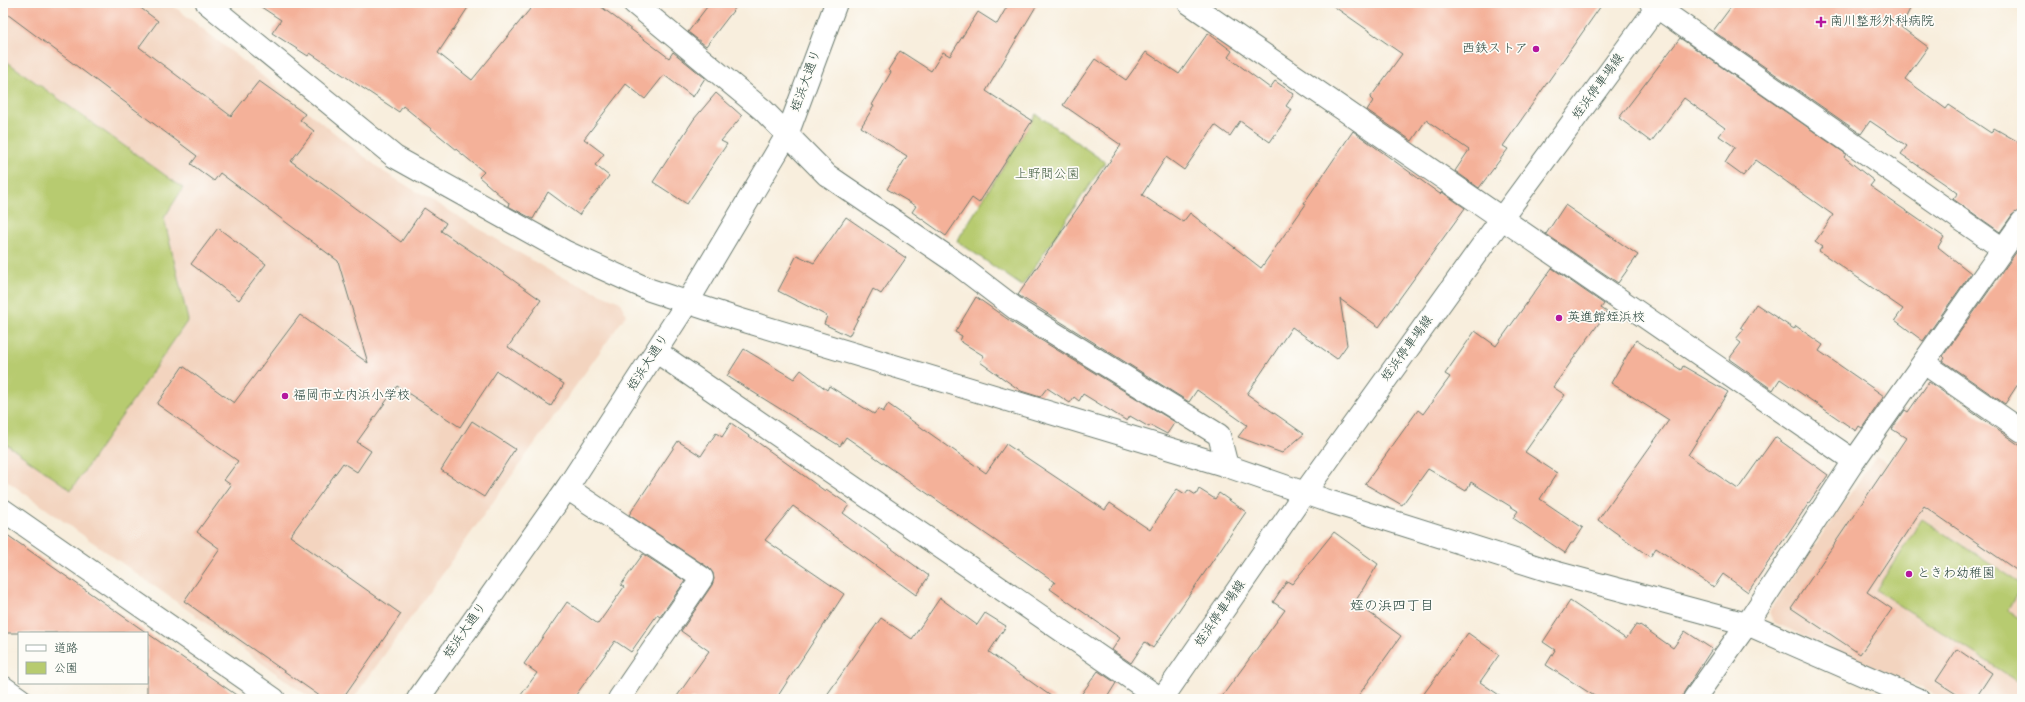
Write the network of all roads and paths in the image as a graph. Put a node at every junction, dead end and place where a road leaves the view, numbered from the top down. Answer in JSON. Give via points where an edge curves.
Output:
{"nodes":[{"id":1,"x":206,"y":3,"type":"edge"},
{"id":2,"x":634,"y":3,"type":"edge"},
{"id":3,"x":836,"y":3,"type":"edge"},
{"id":4,"x":1189,"y":3,"type":"edge"},
{"id":5,"x":1656,"y":4,"type":"edge"},
{"id":6,"x":787,"y":135,"type":"junction"},
{"id":7,"x":1502,"y":218,"type":"junction"},
{"id":8,"x":2022,"y":222,"type":"edge"},
{"id":9,"x":2003,"y":249,"type":"junction"},
{"id":10,"x":687,"y":303,"type":"junction"},
{"id":11,"x":657,"y":352,"type":"junction"},
{"id":12,"x":1924,"y":363,"type":"junction"},
{"id":13,"x":2022,"y":431,"type":"edge"},
{"id":14,"x":1854,"y":461,"type":"junction"},
{"id":15,"x":1227,"y":466,"type":"junction"},
{"id":16,"x":567,"y":488,"type":"junction"},
{"id":17,"x":1305,"y":492,"type":"junction"},
{"id":18,"x":3,"y":510,"type":"edge"},
{"id":19,"x":1747,"y":624,"type":"junction"},
{"id":20,"x":3,"y":687,"type":"edge"},
{"id":21,"x":20,"y":699,"type":"edge"},
{"id":22,"x":274,"y":699,"type":"edge"},
{"id":23,"x":418,"y":699,"type":"edge"},
{"id":24,"x":619,"y":699,"type":"edge"},
{"id":25,"x":1161,"y":699,"type":"edge"},
{"id":26,"x":1694,"y":699,"type":"edge"},
{"id":27,"x":1918,"y":699,"type":"edge"}],
"edges":[{"from":1,"to":10,"type":"street","via":[[395,157],[566,252],[650,290]]},
{"from":2,"to":6,"type":"street","via":[[763,110]]},
{"from":3,"to":6,"type":"street","name":"姪浜大通り"},
{"from":4,"to":7,"type":"street"},
{"from":5,"to":7,"type":"street","name":"姪浜停車場線"},
{"from":5,"to":9,"type":"street"},
{"from":6,"to":10,"type":"street","name":"姪浜大通り"},
{"from":6,"to":15,"type":"street","via":[[827,176],[952,260],[1020,312],[1219,435]]},
{"from":7,"to":14,"type":"street"},
{"from":7,"to":17,"type":"street","name":"姪浜停車場線"},
{"from":8,"to":9,"type":"street"},
{"from":9,"to":12,"type":"street"},
{"from":10,"to":11,"type":"street","name":"姪浜大通り"},
{"from":10,"to":15,"type":"street"},
{"from":11,"to":16,"type":"street","name":"姪浜大通り"},
{"from":11,"to":25,"type":"street"},
{"from":12,"to":13,"type":"street"},
{"from":12,"to":14,"type":"street"},
{"from":14,"to":19,"type":"street"},
{"from":15,"to":17,"type":"street"},
{"from":16,"to":23,"type":"street","name":"姪浜大通り"},
{"from":16,"to":24,"type":"street","via":[[702,578]]},
{"from":17,"to":19,"type":"street","via":[[1547,570]]},
{"from":17,"to":25,"type":"street","name":"姪浜停車場線"},
{"from":18,"to":22,"type":"street"},
{"from":19,"to":26,"type":"street"},
{"from":19,"to":27,"type":"street"},
{"from":20,"to":21,"type":"street"}]}
